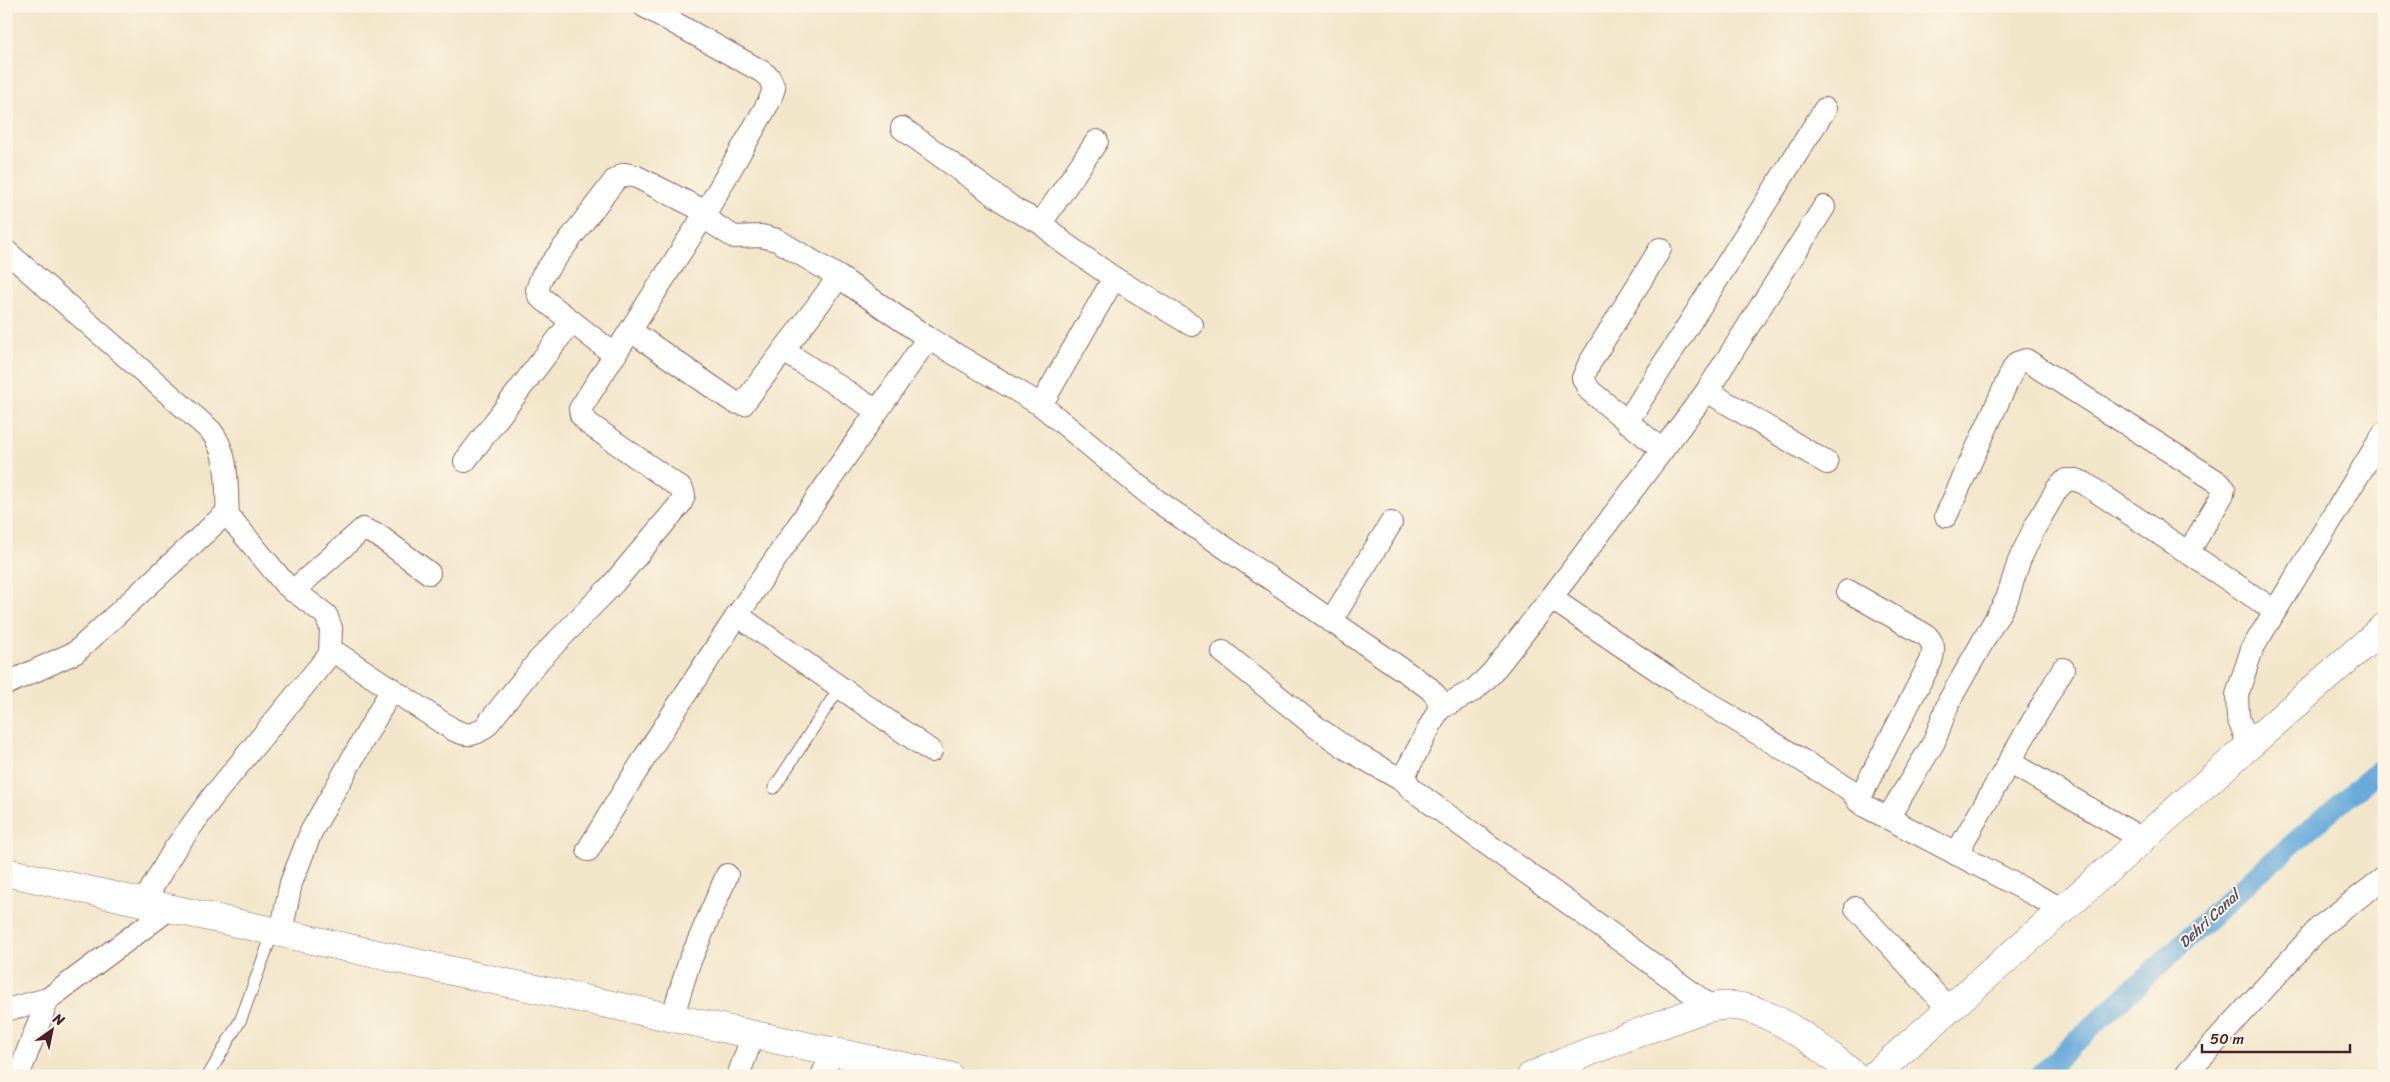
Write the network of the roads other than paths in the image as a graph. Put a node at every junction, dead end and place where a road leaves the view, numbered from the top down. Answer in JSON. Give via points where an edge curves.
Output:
{"nodes":[{"id":1,"x":644,"y":6,"type":"edge"},
{"id":2,"x":1825,"y":109,"type":"dead end"},
{"id":3,"x":902,"y":128,"type":"dead end"},
{"id":4,"x":1097,"y":141,"type":"dead end"},
{"id":5,"x":1824,"y":207,"type":"dead end"},
{"id":6,"x":704,"y":214,"type":"junction"},
{"id":7,"x":1041,"y":223,"type":"junction"},
{"id":8,"x":1660,"y":249,"type":"dead end"},
{"id":9,"x":6,"y":251,"type":"edge"},
{"id":10,"x":839,"y":277,"type":"junction"},
{"id":11,"x":1114,"y":278,"type":"junction"},
{"id":12,"x":571,"y":322,"type":"junction"},
{"id":13,"x":1192,"y":326,"type":"dead end"},
{"id":14,"x":631,"y":331,"type":"junction"},
{"id":15,"x":928,"y":338,"type":"junction"},
{"id":16,"x":784,"y":351,"type":"junction"},
{"id":17,"x":615,"y":355,"type":"junction"},
{"id":18,"x":1707,"y":391,"type":"junction"},
{"id":19,"x":1041,"y":405,"type":"junction"},
{"id":20,"x":877,"y":411,"type":"junction"},
{"id":21,"x":1627,"y":422,"type":"junction"},
{"id":22,"x":2384,"y":433,"type":"edge"},
{"id":23,"x":1662,"y":450,"type":"junction"},
{"id":24,"x":464,"y":461,"type":"dead end"},
{"id":25,"x":1827,"y":463,"type":"dead end"},
{"id":26,"x":1946,"y":516,"type":"dead end"},
{"id":27,"x":228,"y":517,"type":"junction"},
{"id":28,"x":1391,"y":523,"type":"dead end"},
{"id":29,"x":2188,"y":553,"type":"junction"},
{"id":30,"x":429,"y":573,"type":"dead end"},
{"id":31,"x":293,"y":591,"type":"junction"},
{"id":32,"x":1848,"y":591,"type":"dead end"},
{"id":33,"x":1551,"y":598,"type":"junction"},
{"id":34,"x":2275,"y":611,"type":"junction"},
{"id":35,"x":737,"y":615,"type":"junction"},
{"id":36,"x":1331,"y":621,"type":"junction"},
{"id":37,"x":2384,"y":627,"type":"edge"},
{"id":38,"x":1223,"y":652,"type":"dead end"},
{"id":39,"x":330,"y":654,"type":"junction"},
{"id":40,"x":2063,"y":669,"type":"dead end"},
{"id":41,"x":6,"y":684,"type":"edge"},
{"id":42,"x":840,"y":687,"type":"junction"},
{"id":43,"x":392,"y":689,"type":"junction"},
{"id":44,"x":1440,"y":709,"type":"junction"},
{"id":45,"x":2249,"y":745,"type":"junction"},
{"id":46,"x":931,"y":751,"type":"dead end"},
{"id":47,"x":2009,"y":762,"type":"junction"},
{"id":48,"x":1407,"y":783,"type":"junction"},
{"id":49,"x":774,"y":788,"type":"dead end"},
{"id":50,"x":1858,"y":801,"type":"junction"},
{"id":51,"x":1888,"y":818,"type":"junction"},
{"id":52,"x":2142,"y":839,"type":"junction"},
{"id":53,"x":588,"y":850,"type":"dead end"},
{"id":54,"x":1956,"y":854,"type":"junction"},
{"id":55,"x":6,"y":872,"type":"edge"},
{"id":56,"x":726,"y":874,"type":"dead end"},
{"id":57,"x":2384,"y":878,"type":"edge"},
{"id":58,"x":143,"y":903,"type":"junction"},
{"id":59,"x":169,"y":908,"type":"junction"},
{"id":60,"x":1856,"y":908,"type":"dead end"},
{"id":61,"x":2062,"y":909,"type":"junction"},
{"id":62,"x":277,"y":932,"type":"junction"},
{"id":63,"x":48,"y":999,"type":"junction"},
{"id":64,"x":1713,"y":1008,"type":"junction"},
{"id":65,"x":1948,"y":1008,"type":"junction"},
{"id":66,"x":6,"y":1010,"type":"edge"},
{"id":67,"x":672,"y":1018,"type":"junction"},
{"id":68,"x":753,"y":1035,"type":"junction"},
{"id":69,"x":833,"y":1051,"type":"junction"},
{"id":70,"x":18,"y":1076,"type":"edge"},
{"id":71,"x":208,"y":1076,"type":"edge"},
{"id":72,"x":738,"y":1076,"type":"edge"},
{"id":73,"x":822,"y":1076,"type":"edge"},
{"id":74,"x":949,"y":1076,"type":"edge"},
{"id":75,"x":1531,"y":1076,"type":"edge"},
{"id":76,"x":1855,"y":1076,"type":"edge"},
{"id":77,"x":1873,"y":1076,"type":"edge"},
{"id":78,"x":2185,"y":1076,"type":"edge"}],
"edges":[{"from":1,"to":6,"type":"street","via":[[762,71],[773,82],[774,93]]},
{"from":2,"to":21,"type":"street"},
{"from":3,"to":7,"type":"street","via":[[1017,211]]},
{"from":4,"to":7,"type":"street"},
{"from":5,"to":18,"type":"street"},
{"from":6,"to":10,"type":"street","via":[[734,237],[761,236],[777,240]]},
{"from":6,"to":12,"type":"street","via":[[630,174],[620,176],[538,284],[539,296]]},
{"from":6,"to":14,"type":"street"},
{"from":7,"to":11,"type":"street"},
{"from":8,"to":21,"type":"street","via":[[1588,364],[1583,378],[1589,390]]},
{"from":9,"to":27,"type":"street","via":[[211,431],[223,453]]},
{"from":10,"to":15,"type":"street"},
{"from":10,"to":16,"type":"street"},
{"from":11,"to":13,"type":"street"},
{"from":11,"to":19,"type":"street"},
{"from":12,"to":17,"type":"street"},
{"from":12,"to":24,"type":"street"},
{"from":14,"to":16,"type":"street","via":[[741,404],[746,403]]},
{"from":14,"to":17,"type":"street"},
{"from":15,"to":19,"type":"street"},
{"from":15,"to":20,"type":"street"},
{"from":16,"to":20,"type":"street"},
{"from":17,"to":43,"type":"street","via":[[582,405],[581,415],[589,424],[682,489],[681,503],[614,584],[552,646],[480,731],[461,734]]},
{"from":18,"to":23,"type":"street"},
{"from":18,"to":25,"type":"street"},
{"from":19,"to":36,"type":"street","via":[[1156,500]]},
{"from":20,"to":35,"type":"street"},
{"from":21,"to":23,"type":"street"},
{"from":22,"to":34,"type":"street"},
{"from":23,"to":33,"type":"street"},
{"from":26,"to":29,"type":"street","via":[[2013,369],[2017,363],[2026,360],[2221,484],[2223,494]]},
{"from":27,"to":31,"type":"street"},
{"from":27,"to":41,"type":"street","via":[[220,517],[76,652]]},
{"from":28,"to":36,"type":"street"},
{"from":29,"to":34,"type":"street"},
{"from":29,"to":51,"type":"street","via":[[2084,483],[2070,479],[2062,483],[2019,560],[2008,600],[1945,709],[1934,742]]},
{"from":30,"to":31,"type":"street","via":[[379,536],[363,530]]},
{"from":31,"to":39,"type":"street","via":[[326,615],[331,628]]},
{"from":32,"to":50,"type":"street","via":[[1928,636],[1934,650]]},
{"from":33,"to":44,"type":"street","via":[[1474,690]]},
{"from":33,"to":50,"type":"street","via":[[1690,692],[1852,791]]},
{"from":34,"to":45,"type":"street","via":[[2252,649],[2237,695],[2238,718]]},
{"from":35,"to":42,"type":"street"},
{"from":35,"to":53,"type":"street"},
{"from":36,"to":44,"type":"street","via":[[1429,688],[1438,698]]},
{"from":37,"to":45,"type":"street"},
{"from":38,"to":48,"type":"street","via":[[1316,727]]},
{"from":39,"to":43,"type":"street","via":[[338,654]]},
{"from":39,"to":58,"type":"street","via":[[214,795],[174,850]]},
{"from":40,"to":47,"type":"street"},
{"from":42,"to":46,"type":"street"},
{"from":42,"to":49,"type":"lane"},
{"from":43,"to":62,"type":"street","via":[[311,832],[291,883]]},
{"from":44,"to":48,"type":"street","via":[[1408,766]]},
{"from":45,"to":52,"type":"street"},
{"from":47,"to":52,"type":"street"},
{"from":47,"to":54,"type":"street"},
{"from":48,"to":64,"type":"street"},
{"from":50,"to":51,"type":"street"},
{"from":51,"to":54,"type":"street"},
{"from":52,"to":61,"type":"street"},
{"from":54,"to":61,"type":"street"},
{"from":55,"to":58,"type":"street"},
{"from":56,"to":67,"type":"street","via":[[689,963]]},
{"from":57,"to":78,"type":"street","via":[[2321,926]]},
{"from":58,"to":59,"type":"street"},
{"from":59,"to":62,"type":"street"},
{"from":59,"to":63,"type":"street"},
{"from":60,"to":65,"type":"street"},
{"from":61,"to":65,"type":"street"},
{"from":62,"to":67,"type":"street"},
{"from":62,"to":71,"type":"lane","via":[[240,1019]]},
{"from":63,"to":66,"type":"street"},
{"from":63,"to":70,"type":"street"},
{"from":64,"to":75,"type":"street","via":[[1630,1035]]},
{"from":64,"to":76,"type":"street","via":[[1735,1006],[1757,1012],[1821,1047]]},
{"from":65,"to":77,"type":"street"},
{"from":67,"to":68,"type":"street"},
{"from":68,"to":69,"type":"street"},
{"from":68,"to":72,"type":"street"},
{"from":69,"to":73,"type":"street"},
{"from":69,"to":74,"type":"street"}]}
